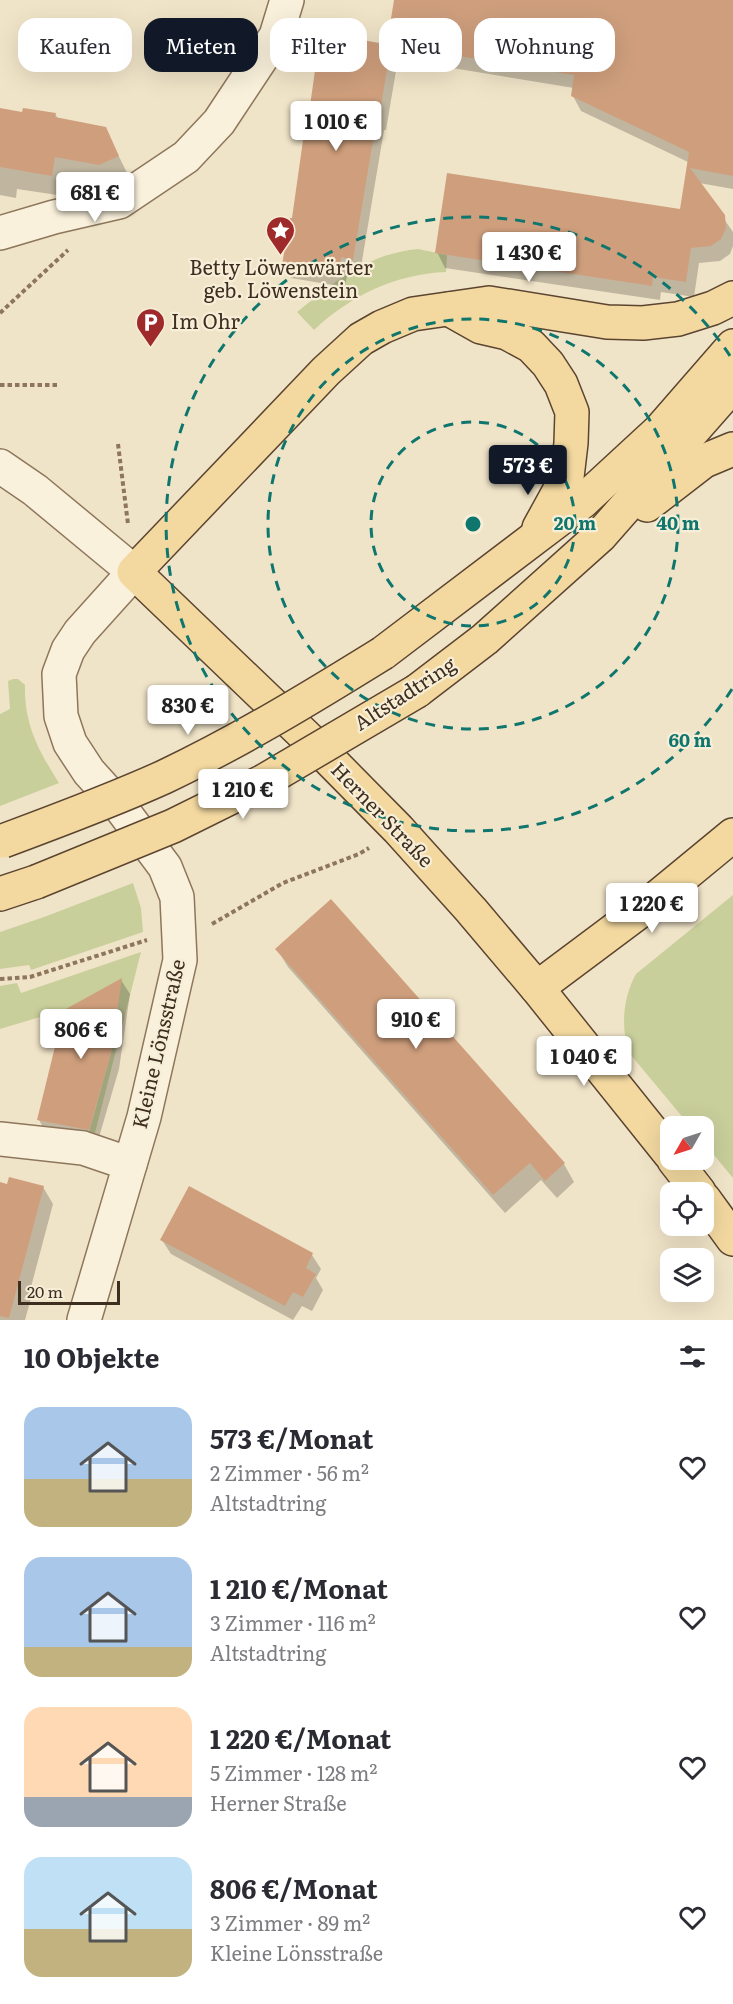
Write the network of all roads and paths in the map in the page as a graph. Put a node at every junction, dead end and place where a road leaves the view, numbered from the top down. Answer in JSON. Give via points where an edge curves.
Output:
{"nodes":[{"id":1,"x":272,"y":0,"type":"edge"},
{"id":2,"x":288,"y":0,"type":"edge"},
{"id":3,"x":151,"y":180,"type":"junction"},
{"id":4,"x":111,"y":184,"type":"junction"},
{"id":5,"x":0,"y":208,"type":"edge"},
{"id":6,"x":54,"y":217,"type":"junction"},
{"id":7,"x":0,"y":233,"type":"edge"},
{"id":8,"x":68,"y":249,"type":"dead end"},
{"id":9,"x":733,"y":298,"type":"edge"},
{"id":10,"x":449,"y":309,"type":"junction"},
{"id":11,"x":0,"y":313,"type":"edge"},
{"id":12,"x":733,"y":346,"type":"edge"},
{"id":13,"x":57,"y":384,"type":"dead end"},
{"id":14,"x":733,"y":384,"type":"edge"},
{"id":15,"x":0,"y":385,"type":"edge"},
{"id":16,"x":118,"y":444,"type":"dead end"},
{"id":17,"x":0,"y":448,"type":"edge"},
{"id":18,"x":733,"y":449,"type":"edge"},
{"id":19,"x":0,"y":466,"type":"edge"},
{"id":20,"x":35,"y":490,"type":"junction"},
{"id":21,"x":600,"y":536,"type":"junction"},
{"id":22,"x":533,"y":539,"type":"junction"},
{"id":23,"x":134,"y":572,"type":"junction"},
{"id":24,"x":733,"y":835,"type":"edge"},
{"id":25,"x":1,"y":841,"type":"edge"},
{"id":26,"x":359,"y":854,"type":"dead end"},
{"id":27,"x":0,"y":894,"type":"edge"},
{"id":28,"x":207,"y":926,"type":"dead end"},
{"id":29,"x":131,"y":945,"type":"dead end"},
{"id":30,"x":0,"y":979,"type":"edge"},
{"id":31,"x":537,"y":988,"type":"junction"},
{"id":32,"x":0,"y":1139,"type":"edge"},
{"id":33,"x":660,"y":1142,"type":"edge"},
{"id":34,"x":130,"y":1164,"type":"junction"},
{"id":35,"x":682,"y":1170,"type":"edge"},
{"id":36,"x":691,"y":1182,"type":"edge"},
{"id":37,"x":714,"y":1213,"type":"edge"},
{"id":38,"x":733,"y":1239,"type":"edge"},
{"id":39,"x":84,"y":1320,"type":"edge"}],
"edges":[{"from":1,"to":4,"type":"street","via":[[262,28],[214,103],[170,150]]},
{"from":2,"to":3,"type":"street","via":[[276,36],[219,122],[186,156]]},
{"from":3,"to":4,"type":"street"},
{"from":3,"to":6,"type":"street","via":[[119,202]]},
{"from":4,"to":5,"type":"street","via":[[32,208]]},
{"from":4,"to":6,"type":"street"},
{"from":6,"to":7,"type":"street"},
{"from":8,"to":11,"type":"path"},
{"from":9,"to":10,"type":"main road","via":[[678,320],[643,324],[489,303]]},
{"from":10,"to":22,"type":"main road","via":[[531,346],[561,384],[572,412],[567,477]]},
{"from":10,"to":23,"type":"main road","via":[[413,314],[361,339]]},
{"from":12,"to":22,"type":"main road","via":[[659,431],[582,502]]},
{"from":13,"to":15,"type":"path"},
{"from":14,"to":21,"type":"main road","name":"Altstadtring"},
{"from":16,"to":23,"type":"path"},
{"from":17,"to":20,"type":"street"},
{"from":18,"to":21,"type":"main road","via":[[704,461]]},
{"from":19,"to":20,"type":"street","name":"Herner Straße"},
{"from":20,"to":23,"type":"street","name":"Herner Straße"},
{"from":21,"to":27,"type":"main road","name":"Altstadtring","bridge":true,"via":[[485,639],[417,691],[264,781],[173,826]]},
{"from":22,"to":25,"type":"main road","bridge":true,"via":[[383,653],[249,734],[85,811]]},
{"from":23,"to":31,"type":"main road","name":"Herner Straße","via":[[398,829]]},
{"from":23,"to":34,"type":"street","name":"Kleine Lönsstraße","via":[[80,632],[59,674],[61,716],[70,742],[159,858],[177,897],[180,960]]},
{"from":24,"to":31,"type":"main road"},
{"from":26,"to":28,"type":"path","via":[[283,883]]},
{"from":29,"to":30,"type":"path","via":[[30,977]]},
{"from":31,"to":33,"type":"main road","name":"Herner Straße"},
{"from":32,"to":34,"type":"street","via":[[83,1148]]},
{"from":34,"to":39,"type":"street","name":"Kleine Lönsstraße"},
{"from":35,"to":36,"type":"main road"},
{"from":37,"to":38,"type":"main road"}]}
